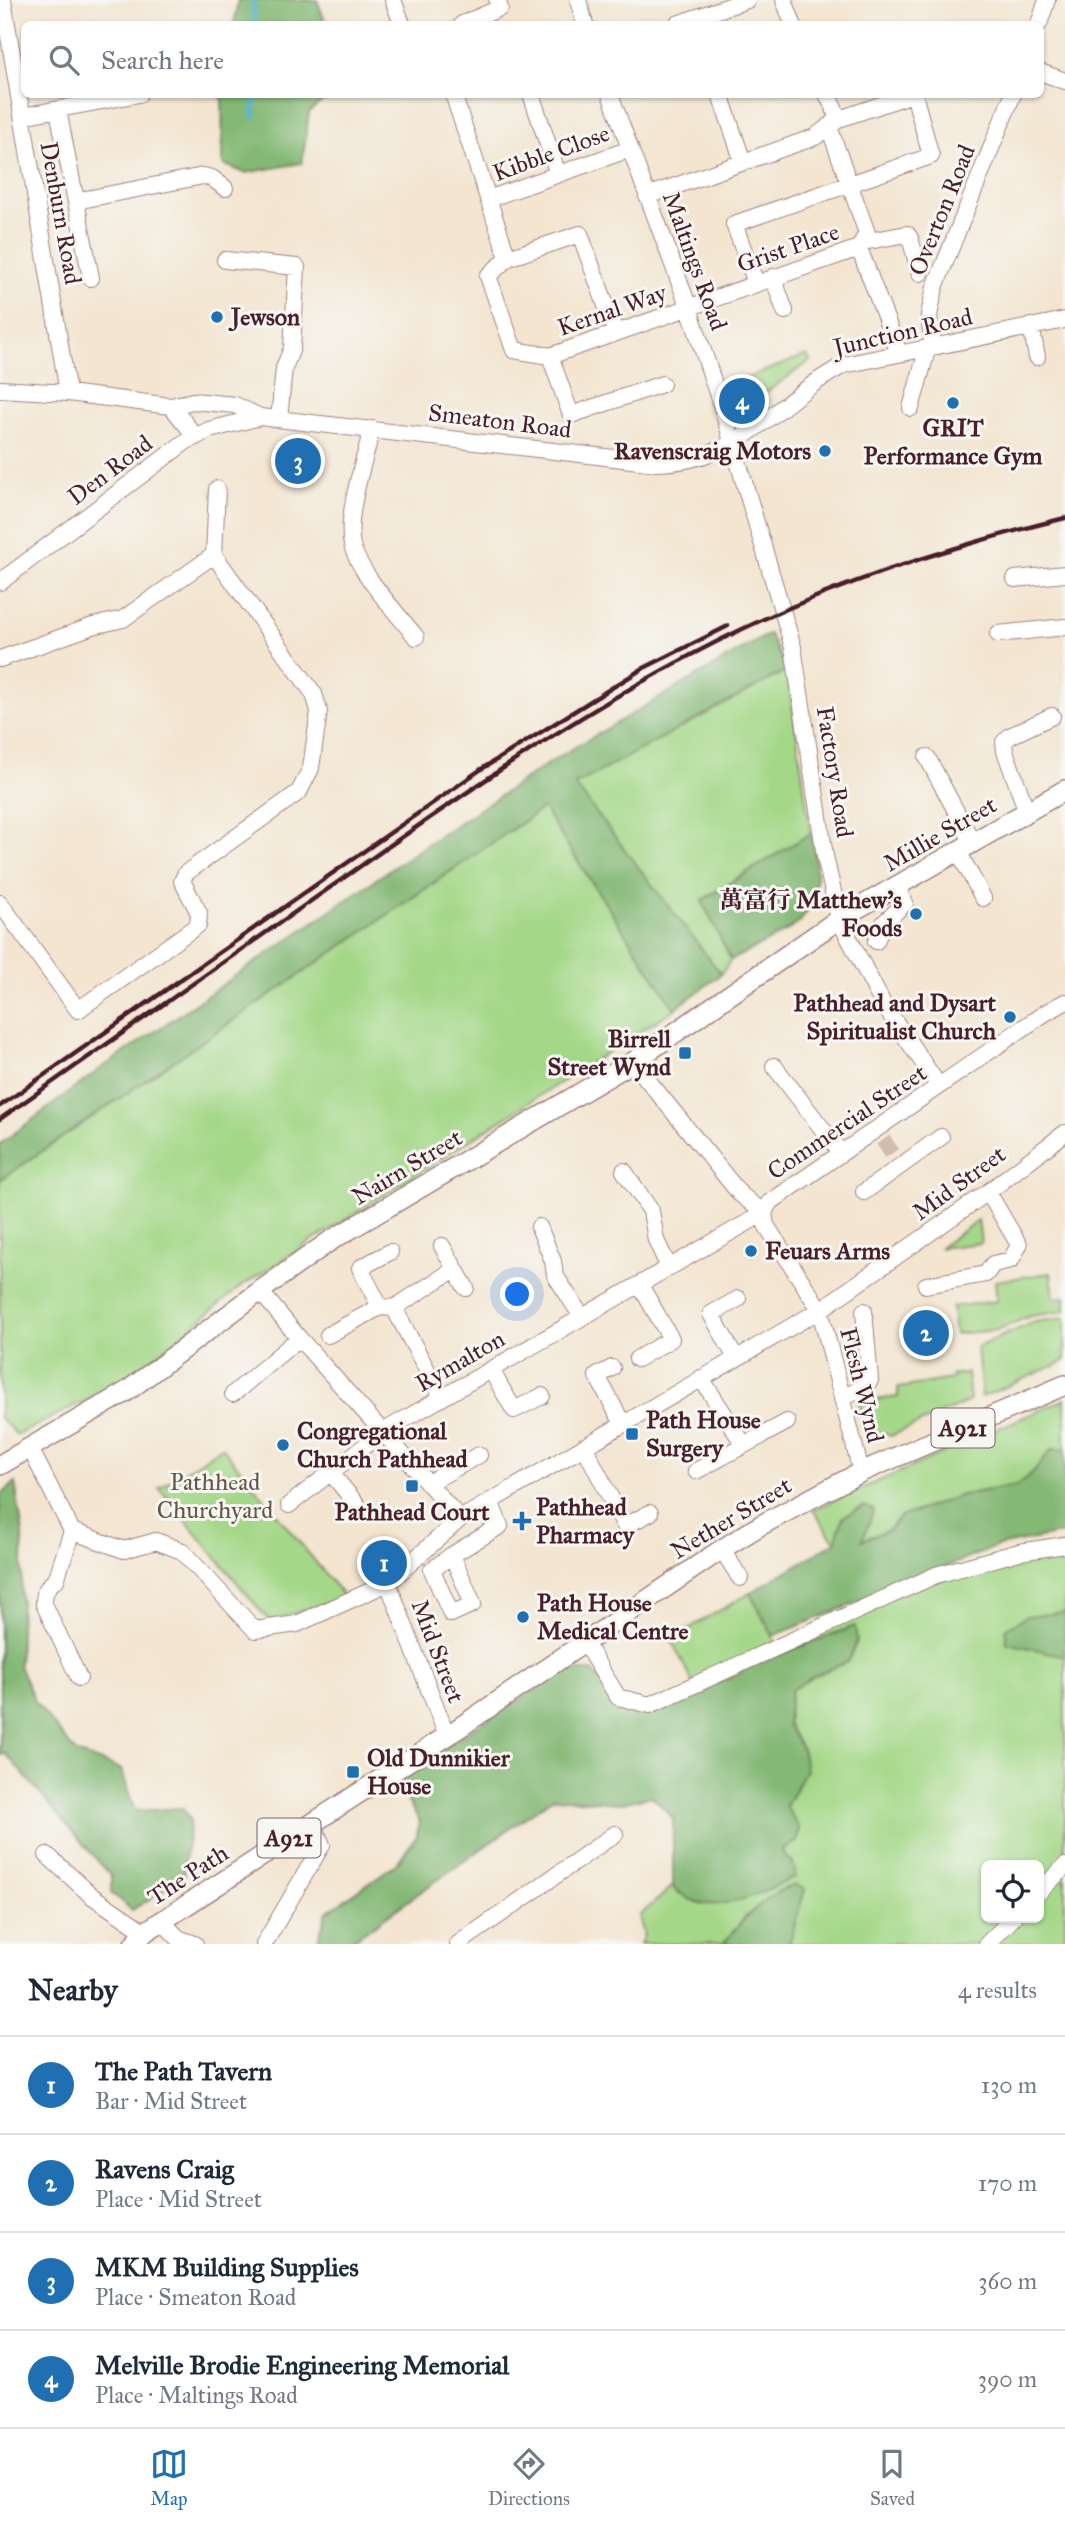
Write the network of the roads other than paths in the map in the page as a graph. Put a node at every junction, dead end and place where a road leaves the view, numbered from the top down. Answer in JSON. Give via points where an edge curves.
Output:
{"nodes":[{"id":1,"x":2,"y":0,"type":"edge"},
{"id":2,"x":393,"y":0,"type":"edge"},
{"id":3,"x":497,"y":0,"type":"edge"},
{"id":4,"x":578,"y":0,"type":"edge"},
{"id":5,"x":747,"y":0,"type":"edge"},
{"id":6,"x":784,"y":0,"type":"edge"},
{"id":7,"x":1047,"y":0,"type":"edge"},
{"id":8,"x":401,"y":21,"type":"edge"},
{"id":9,"x":469,"y":21,"type":"edge"},
{"id":10,"x":584,"y":21,"type":"edge"},
{"id":11,"x":686,"y":21,"type":"edge"},
{"id":12,"x":792,"y":21,"type":"edge"},
{"id":13,"x":1040,"y":21,"type":"edge"},
{"id":14,"x":1044,"y":73,"type":"edge"},
{"id":15,"x":1065,"y":81,"type":"edge"},
{"id":16,"x":119,"y":98,"type":"edge"},
{"id":17,"x":454,"y":98,"type":"edge"},
{"id":18,"x":532,"y":98,"type":"edge"},
{"id":19,"x":611,"y":98,"type":"edge"},
{"id":20,"x":721,"y":98,"type":"edge"},
{"id":21,"x":828,"y":98,"type":"edge"},
{"id":22,"x":903,"y":98,"type":"edge"},
{"id":23,"x":915,"y":98,"type":"edge"},
{"id":24,"x":1011,"y":98,"type":"edge"},
{"id":25,"x":58,"y":110,"type":"junction"},
{"id":26,"x":22,"y":116,"type":"junction"},
{"id":27,"x":834,"y":123,"type":"junction"},
{"id":28,"x":630,"y":149,"type":"junction"},
{"id":29,"x":743,"y":162,"type":"junction"},
{"id":30,"x":558,"y":174,"type":"junction"},
{"id":31,"x":849,"y":183,"type":"junction"},
{"id":32,"x":225,"y":188,"type":"dead end"},
{"id":33,"x":647,"y":196,"type":"junction"},
{"id":34,"x":488,"y":199,"type":"junction"},
{"id":35,"x":76,"y":201,"type":"junction"},
{"id":36,"x":861,"y":245,"type":"junction"},
{"id":37,"x":508,"y":258,"type":"junction"},
{"id":38,"x":225,"y":260,"type":"dead end"},
{"id":39,"x":920,"y":273,"type":"dead end"},
{"id":40,"x":773,"y":277,"type":"junction"},
{"id":41,"x":91,"y":278,"type":"dead end"},
{"id":42,"x":756,"y":283,"type":"junction"},
{"id":43,"x":689,"y":307,"type":"junction"},
{"id":44,"x":785,"y":311,"type":"dead end"},
{"id":45,"x":1065,"y":320,"type":"edge"},
{"id":46,"x":1031,"y":326,"type":"junction"},
{"id":47,"x":616,"y":333,"type":"junction"},
{"id":48,"x":930,"y":346,"type":"junction"},
{"id":49,"x":900,"y":353,"type":"junction"},
{"id":50,"x":550,"y":356,"type":"junction"},
{"id":51,"x":1037,"y":357,"type":"dead end"},
{"id":52,"x":662,"y":384,"type":"dead end"},
{"id":53,"x":0,"y":389,"type":"edge"},
{"id":54,"x":68,"y":393,"type":"junction"},
{"id":55,"x":171,"y":406,"type":"junction"},
{"id":56,"x":911,"y":408,"type":"dead end"},
{"id":57,"x":260,"y":417,"type":"junction"},
{"id":58,"x":279,"y":419,"type":"junction"},
{"id":59,"x":372,"y":429,"type":"junction"},
{"id":60,"x":196,"y":436,"type":"junction"},
{"id":61,"x":731,"y":444,"type":"junction"},
{"id":62,"x":217,"y":489,"type":"dead end"},
{"id":63,"x":214,"y":555,"type":"junction"},
{"id":64,"x":1065,"y":574,"type":"edge"},
{"id":65,"x":1015,"y":579,"type":"dead end"},
{"id":66,"x":0,"y":582,"type":"edge"},
{"id":67,"x":1065,"y":627,"type":"edge"},
{"id":68,"x":998,"y":634,"type":"dead end"},
{"id":69,"x":416,"y":637,"type":"dead end"},
{"id":70,"x":0,"y":659,"type":"edge"},
{"id":71,"x":1052,"y":716,"type":"dead end"},
{"id":72,"x":926,"y":757,"type":"dead end"},
{"id":73,"x":1065,"y":790,"type":"edge"},
{"id":74,"x":1027,"y":812,"type":"junction"},
{"id":75,"x":966,"y":847,"type":"junction"},
{"id":76,"x":896,"y":887,"type":"junction"},
{"id":77,"x":982,"y":898,"type":"dead end"},
{"id":78,"x":0,"y":903,"type":"edge"},
{"id":79,"x":839,"y":919,"type":"junction"},
{"id":80,"x":876,"y":940,"type":"dead end"},
{"id":81,"x":1065,"y":1002,"type":"edge"},
{"id":82,"x":633,"y":1062,"type":"junction"},
{"id":83,"x":774,"y":1066,"type":"dead end"},
{"id":84,"x":939,"y":1086,"type":"junction"},
{"id":85,"x":1065,"y":1133,"type":"edge"},
{"id":86,"x":942,"y":1137,"type":"dead end"},
{"id":87,"x":841,"y":1153,"type":"junction"},
{"id":88,"x":624,"y":1171,"type":"dead end"},
{"id":89,"x":864,"y":1192,"type":"dead end"},
{"id":90,"x":988,"y":1192,"type":"junction"},
{"id":91,"x":764,"y":1213,"type":"junction"},
{"id":92,"x":538,"y":1227,"type":"dead end"},
{"id":93,"x":442,"y":1246,"type":"dead end"},
{"id":94,"x":390,"y":1252,"type":"dead end"},
{"id":95,"x":669,"y":1268,"type":"junction"},
{"id":96,"x":455,"y":1269,"type":"junction"},
{"id":97,"x":640,"y":1285,"type":"junction"},
{"id":98,"x":926,"y":1285,"type":"dead end"},
{"id":99,"x":466,"y":1288,"type":"dead end"},
{"id":100,"x":260,"y":1291,"type":"junction"},
{"id":101,"x":738,"y":1299,"type":"dead end"},
{"id":102,"x":387,"y":1308,"type":"junction"},
{"id":103,"x":820,"y":1310,"type":"junction"},
{"id":104,"x":864,"y":1311,"type":"dead end"},
{"id":105,"x":582,"y":1317,"type":"junction"},
{"id":106,"x":328,"y":1335,"type":"dead end"},
{"id":107,"x":299,"y":1338,"type":"junction"},
{"id":108,"x":736,"y":1358,"type":"junction"},
{"id":109,"x":637,"y":1359,"type":"dead end"},
{"id":110,"x":612,"y":1368,"type":"dead end"},
{"id":111,"x":491,"y":1370,"type":"junction"},
{"id":112,"x":701,"y":1378,"type":"junction"},
{"id":113,"x":1065,"y":1385,"type":"edge"},
{"id":114,"x":233,"y":1394,"type":"dead end"},
{"id":115,"x":542,"y":1396,"type":"dead end"},
{"id":116,"x":442,"y":1398,"type":"junction"},
{"id":117,"x":842,"y":1399,"type":"junction"},
{"id":118,"x":788,"y":1422,"type":"dead end"},
{"id":119,"x":623,"y":1423,"type":"junction"},
{"id":120,"x":384,"y":1431,"type":"junction"},
{"id":121,"x":744,"y":1445,"type":"junction"},
{"id":122,"x":584,"y":1446,"type":"junction"},
{"id":123,"x":30,"y":1448,"type":"junction"},
{"id":124,"x":479,"y":1455,"type":"dead end"},
{"id":125,"x":2,"y":1464,"type":"edge"},
{"id":126,"x":696,"y":1471,"type":"dead end"},
{"id":127,"x":861,"y":1472,"type":"junction"},
{"id":128,"x":331,"y":1473,"type":"junction"},
{"id":129,"x":429,"y":1483,"type":"junction"},
{"id":130,"x":490,"y":1501,"type":"junction"},
{"id":131,"x":289,"y":1505,"type":"dead end"},
{"id":132,"x":363,"y":1512,"type":"dead end"},
{"id":133,"x":650,"y":1513,"type":"dead end"},
{"id":134,"x":460,"y":1519,"type":"junction"},
{"id":135,"x":72,"y":1531,"type":"junction"},
{"id":136,"x":1065,"y":1545,"type":"edge"},
{"id":137,"x":722,"y":1549,"type":"junction"},
{"id":138,"x":452,"y":1555,"type":"dead end"},
{"id":139,"x":740,"y":1578,"type":"dead end"},
{"id":140,"x":388,"y":1583,"type":"junction"},
{"id":141,"x":584,"y":1642,"type":"junction"},
{"id":142,"x":79,"y":1678,"type":"dead end"},
{"id":143,"x":447,"y":1736,"type":"junction"},
{"id":144,"x":312,"y":1823,"type":"junction"},
{"id":145,"x":615,"y":1834,"type":"dead end"},
{"id":146,"x":47,"y":1855,"type":"dead end"},
{"id":147,"x":1065,"y":1866,"type":"edge"},
{"id":148,"x":1044,"y":1887,"type":"edge"},
{"id":149,"x":162,"y":1921,"type":"junction"},
{"id":150,"x":1008,"y":1923,"type":"edge"},
{"id":151,"x":139,"y":1938,"type":"edge"},
{"id":152,"x":195,"y":1944,"type":"edge"},
{"id":153,"x":264,"y":1944,"type":"edge"},
{"id":154,"x":458,"y":1944,"type":"edge"},
{"id":155,"x":987,"y":1944,"type":"edge"}],
"edges":[{"from":1,"to":26,"type":"street","name":"Denburn Road"},
{"from":2,"to":8,"type":"street"},
{"from":3,"to":9,"type":"street","via":[[500,8]]},
{"from":4,"to":10,"type":"street"},
{"from":5,"to":11,"type":"street"},
{"from":6,"to":12,"type":"street"},
{"from":7,"to":13,"type":"street"},
{"from":14,"to":15,"type":"street"},
{"from":16,"to":25,"type":"street"},
{"from":17,"to":34,"type":"street"},
{"from":18,"to":30,"type":"street"},
{"from":19,"to":28,"type":"street","name":"Maltings Road"},
{"from":20,"to":29,"type":"street"},
{"from":21,"to":27,"type":"street","name":"Grist Place"},
{"from":22,"to":27,"type":"street"},
{"from":23,"to":31,"type":"street","via":[[931,156]]},
{"from":24,"to":48,"type":"street","name":"Overton Road","via":[[935,287],[929,315]]},
{"from":25,"to":26,"type":"street"},
{"from":25,"to":35,"type":"street"},
{"from":26,"to":54,"type":"street","name":"Denburn Road"},
{"from":27,"to":29,"type":"street","via":[[816,137]]},
{"from":27,"to":31,"type":"street","name":"Grist Place"},
{"from":28,"to":30,"type":"street","name":"Kibble Close"},
{"from":28,"to":33,"type":"street","name":"Maltings Road"},
{"from":29,"to":33,"type":"street"},
{"from":30,"to":34,"type":"street","name":"Kibble Close"},
{"from":31,"to":36,"type":"street","name":"Grist Place","via":[[867,233]]},
{"from":31,"to":42,"type":"street","via":[[734,223]]},
{"from":32,"to":35,"type":"street","via":[[203,176]]},
{"from":33,"to":43,"type":"street","name":"Maltings Road"},
{"from":34,"to":37,"type":"street"},
{"from":35,"to":41,"type":"street"},
{"from":36,"to":39,"type":"street","via":[[907,234]]},
{"from":36,"to":40,"type":"street","name":"Grist Place"},
{"from":36,"to":49,"type":"street"},
{"from":37,"to":47,"type":"street","via":[[580,234]]},
{"from":37,"to":50,"type":"street","via":[[488,275],[514,350]]},
{"from":38,"to":58,"type":"street","via":[[297,267],[292,348],[284,368]]},
{"from":40,"to":42,"type":"street","name":"Grist Place"},
{"from":40,"to":44,"type":"street"},
{"from":42,"to":43,"type":"street","name":"Grist Place"},
{"from":43,"to":47,"type":"street","name":"Kernal Way"},
{"from":43,"to":61,"type":"street","name":"Maltings Road"},
{"from":45,"to":46,"type":"street","name":"Junction Road"},
{"from":46,"to":48,"type":"street","name":"Junction Road"},
{"from":46,"to":51,"type":"street"},
{"from":47,"to":50,"type":"street","name":"Kernal Way"},
{"from":48,"to":49,"type":"street","name":"Junction Road"},
{"from":48,"to":56,"type":"street"},
{"from":49,"to":61,"type":"street","name":"Junction Road","via":[[844,365]]},
{"from":50,"to":52,"type":"street","via":[[571,415]]},
{"from":53,"to":54,"type":"street"},
{"from":54,"to":55,"type":"street"},
{"from":55,"to":57,"type":"street","via":[[192,401],[235,405]]},
{"from":55,"to":60,"type":"street"},
{"from":57,"to":58,"type":"street","name":"Smeaton Road"},
{"from":57,"to":60,"type":"street","name":"Den Road"},
{"from":58,"to":59,"type":"street","name":"Smeaton Road"},
{"from":59,"to":61,"type":"street","name":"Smeaton Road","via":[[657,463],[700,458]]},
{"from":59,"to":69,"type":"street","via":[[356,495],[352,545],[367,575]]},
{"from":60,"to":66,"type":"street","name":"Den Road"},
{"from":61,"to":79,"type":"street","name":"Factory Road","via":[[793,647]]},
{"from":62,"to":63,"type":"street"},
{"from":63,"to":70,"type":"street","via":[[123,619]]},
{"from":63,"to":78,"type":"street","via":[[314,694],[319,710],[311,768],[299,792],[186,873],[182,881],[199,913],[198,925],[78,1010]]},
{"from":64,"to":65,"type":"street"},
{"from":67,"to":68,"type":"street"},
{"from":71,"to":74,"type":"street","via":[[1004,743]]},
{"from":72,"to":75,"type":"street"},
{"from":73,"to":74,"type":"main road","name":"Millie Street"},
{"from":74,"to":75,"type":"main road","name":"Millie Street"},
{"from":75,"to":76,"type":"main road","name":"Millie Street"},
{"from":75,"to":77,"type":"street"},
{"from":76,"to":79,"type":"main road","name":"Millie Street"},
{"from":76,"to":80,"type":"street","via":[[905,903],[884,923]]},
{"from":79,"to":82,"type":"main road","name":"Nairn Street"},
{"from":79,"to":84,"type":"street","name":"Factory Road","via":[[883,1004]]},
{"from":81,"to":84,"type":"street","name":"Commercial Street"},
{"from":82,"to":91,"type":"street","via":[[740,1194]]},
{"from":82,"to":100,"type":"main road","name":"Nairn Street","via":[[330,1241]]},
{"from":83,"to":87,"type":"street"},
{"from":84,"to":87,"type":"street","name":"Commercial Street","via":[[879,1135]]},
{"from":85,"to":90,"type":"street","name":"Mid Street"},
{"from":86,"to":89,"type":"street","via":[[897,1161]]},
{"from":87,"to":91,"type":"street","name":"Commercial Street","via":[[769,1203]]},
{"from":88,"to":95,"type":"street","via":[[651,1211],[656,1240]]},
{"from":90,"to":98,"type":"street","via":[[1019,1245],[1011,1260],[993,1264],[986,1274]]},
{"from":90,"to":103,"type":"street","name":"Mid Street"},
{"from":91,"to":95,"type":"street","name":"Rymalton"},
{"from":91,"to":103,"type":"street","name":"Flesh Wynd","via":[[766,1225]]},
{"from":92,"to":105,"type":"street","via":[[555,1275]]},
{"from":93,"to":96,"type":"street"},
{"from":94,"to":102,"type":"street","via":[[360,1268]]},
{"from":95,"to":97,"type":"street","name":"Rymalton"},
{"from":96,"to":99,"type":"street"},
{"from":96,"to":102,"type":"street"},
{"from":97,"to":105,"type":"street","name":"Rymalton"},
{"from":97,"to":109,"type":"street","via":[[671,1339]]},
{"from":100,"to":107,"type":"street"},
{"from":100,"to":123,"type":"main road","name":"Nairn Street","via":[[126,1392]]},
{"from":101,"to":108,"type":"street","via":[[711,1314]]},
{"from":102,"to":106,"type":"street"},
{"from":102,"to":116,"type":"street"},
{"from":103,"to":108,"type":"street","name":"Mid Street"},
{"from":103,"to":117,"type":"street","name":"Flesh Wynd"},
{"from":104,"to":117,"type":"street","via":[[870,1380]]},
{"from":105,"to":111,"type":"street","name":"Rymalton"},
{"from":107,"to":114,"type":"street"},
{"from":107,"to":120,"type":"street"},
{"from":108,"to":112,"type":"street","name":"Mid Street"},
{"from":110,"to":119,"type":"street","via":[[597,1376]]},
{"from":111,"to":115,"type":"street","via":[[514,1410]]},
{"from":111,"to":116,"type":"street","name":"Rymalton"},
{"from":112,"to":119,"type":"street","name":"Mid Street"},
{"from":112,"to":121,"type":"street"},
{"from":113,"to":127,"type":"main road","name":"Nether Street","number":"A921"},
{"from":116,"to":120,"type":"street","name":"Rymalton"},
{"from":117,"to":127,"type":"street","name":"Flesh Wynd"},
{"from":118,"to":121,"type":"street"},
{"from":119,"to":122,"type":"street","name":"Mid Street"},
{"from":120,"to":128,"type":"street"},
{"from":120,"to":129,"type":"street"},
{"from":121,"to":126,"type":"street"},
{"from":122,"to":130,"type":"street","name":"Mid Street"},
{"from":122,"to":133,"type":"street","via":[[625,1526]]},
{"from":123,"to":125,"type":"main road","name":"Nairn Street"},
{"from":123,"to":135,"type":"street"},
{"from":124,"to":129,"type":"street"},
{"from":127,"to":137,"type":"main road","name":"Nether Street","number":"A921"},
{"from":128,"to":131,"type":"street"},
{"from":128,"to":132,"type":"street"},
{"from":129,"to":134,"type":"street"},
{"from":130,"to":134,"type":"street","name":"Mid Street"},
{"from":130,"to":138,"type":"street","via":[[500,1526]]},
{"from":134,"to":140,"type":"street","name":"Mid Street"},
{"from":135,"to":140,"type":"street","name":"Mid Street","via":[[124,1550],[156,1541],[182,1551],[255,1630],[297,1624]]},
{"from":135,"to":142,"type":"street","via":[[44,1604]]},
{"from":136,"to":141,"type":"street","via":[[1019,1552],[936,1575],[650,1705],[618,1697]]},
{"from":137,"to":139,"type":"street"},
{"from":137,"to":141,"type":"main road","name":"Nether Street","number":"A921"},
{"from":140,"to":143,"type":"street","name":"Mid Street"},
{"from":141,"to":143,"type":"main road","name":"Nether Street","number":"A921"},
{"from":143,"to":144,"type":"main road","name":"The Path","number":"A921"},
{"from":144,"to":149,"type":"main road","name":"The Path","number":"A921"},
{"from":144,"to":153,"type":"street","via":[[322,1845]]},
{"from":145,"to":154,"type":"street"},
{"from":146,"to":151,"type":"street"},
{"from":147,"to":148,"type":"street"},
{"from":149,"to":151,"type":"main road","name":"The Path","number":"A921"},
{"from":149,"to":152,"type":"street","via":[[178,1938]]},
{"from":150,"to":155,"type":"street"}]}
